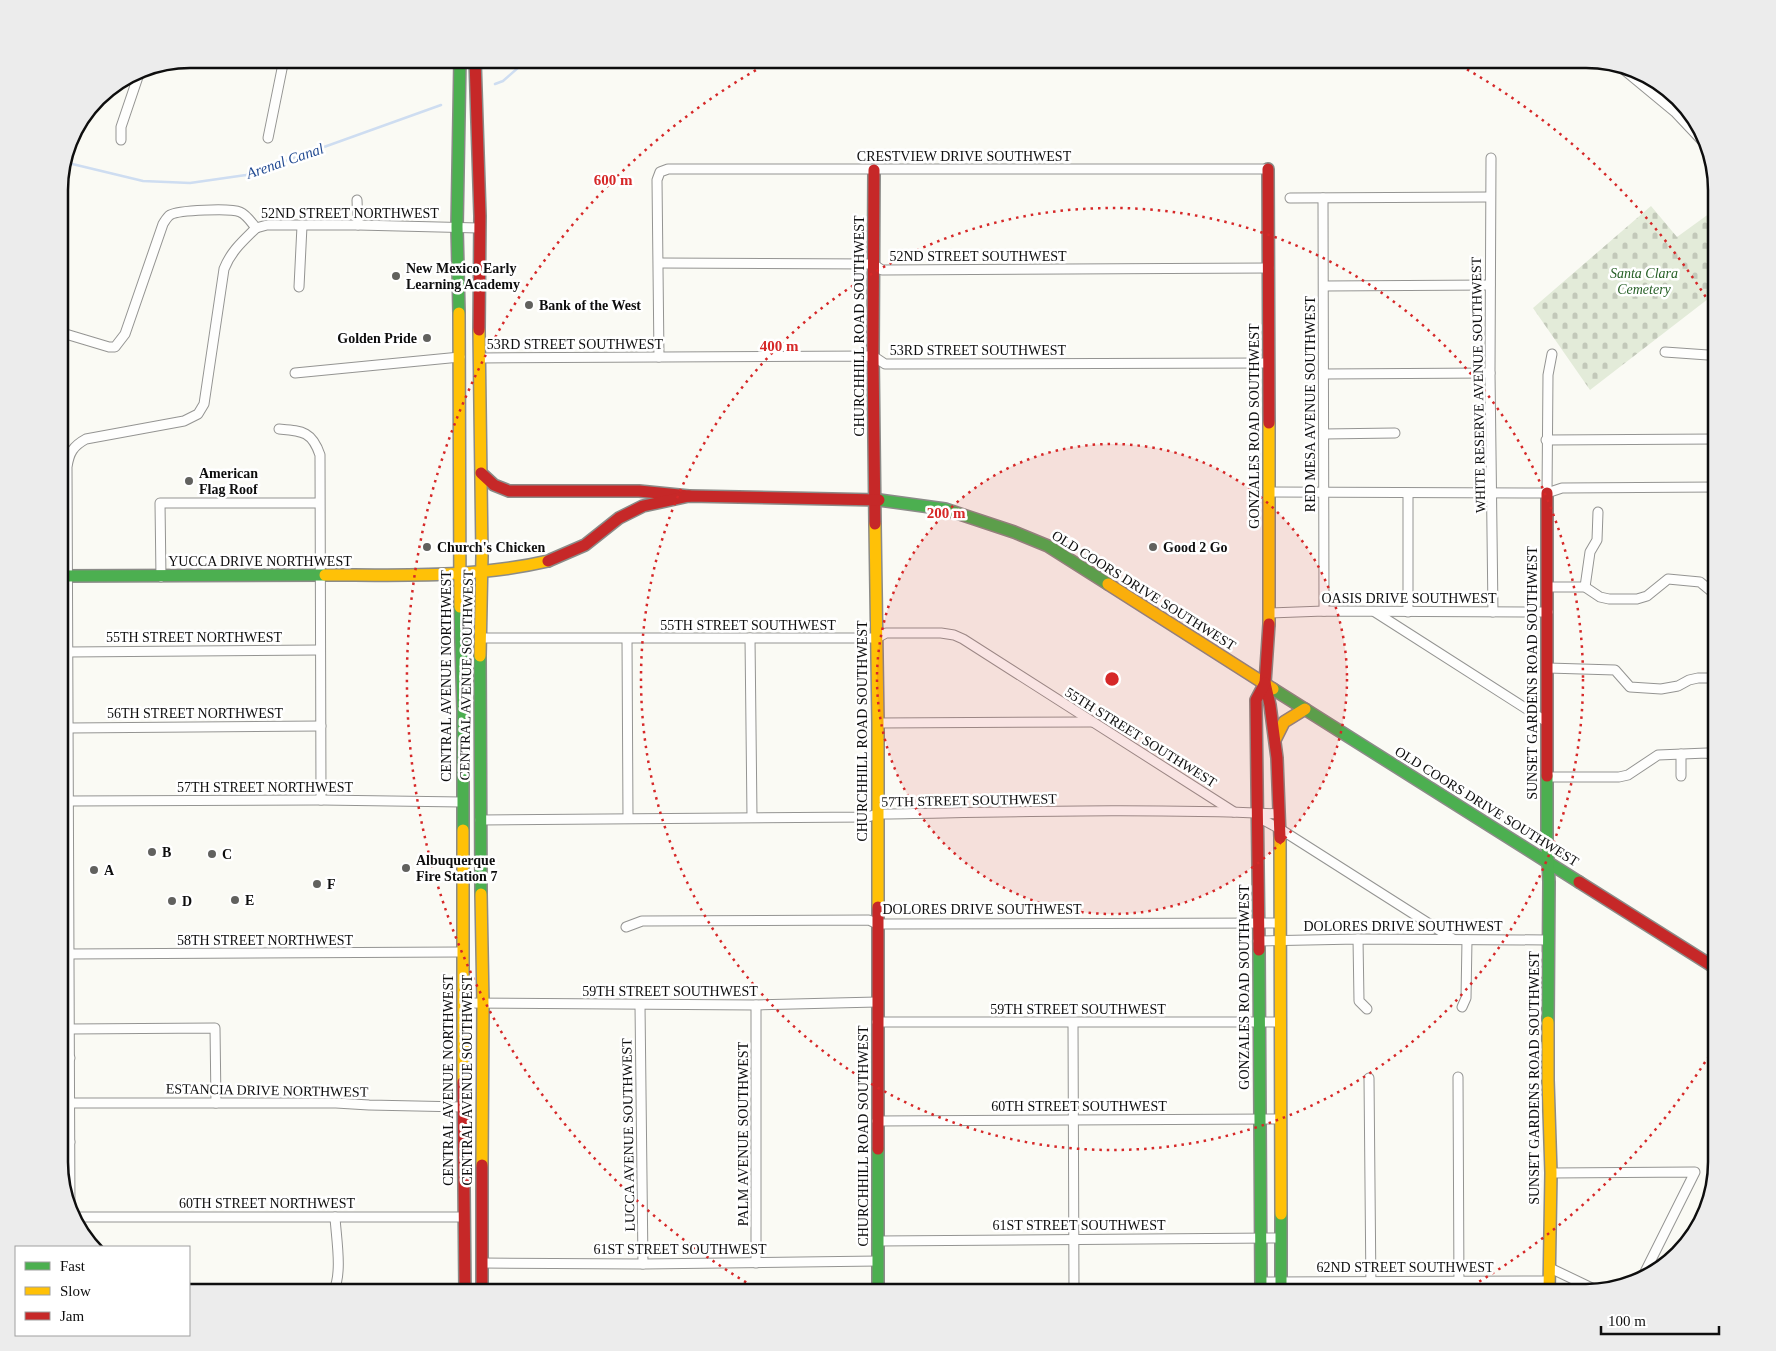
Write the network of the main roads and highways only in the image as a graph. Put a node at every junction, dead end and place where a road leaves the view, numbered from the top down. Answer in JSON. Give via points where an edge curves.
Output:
{"nodes":[{"id":1,"x":460,"y":68,"type":"edge"},
{"id":2,"x":475,"y":68,"type":"edge"},
{"id":3,"x":1268,"y":169,"type":"road end"},
{"id":4,"x":874,"y":170,"type":"road end"},
{"id":5,"x":481,"y":474,"type":"junction"},
{"id":6,"x":1547,"y":493,"type":"road end"},
{"id":7,"x":689,"y":496,"type":"junction"},
{"id":8,"x":876,"y":500,"type":"junction"},
{"id":9,"x":482,"y":571,"type":"junction"},
{"id":10,"x":460,"y":574,"type":"junction"},
{"id":11,"x":68,"y":576,"type":"edge"},
{"id":12,"x":1264,"y":683,"type":"junction"},
{"id":13,"x":1305,"y":710,"type":"junction"},
{"id":14,"x":1275,"y":740,"type":"junction"},
{"id":15,"x":1548,"y":863,"type":"junction"},
{"id":16,"x":1708,"y":963,"type":"edge"},
{"id":17,"x":465,"y":1284,"type":"edge"},
{"id":18,"x":482,"y":1284,"type":"edge"},
{"id":19,"x":878,"y":1284,"type":"edge"},
{"id":20,"x":1261,"y":1284,"type":"edge"},
{"id":21,"x":1281,"y":1284,"type":"edge"},
{"id":22,"x":1549,"y":1284,"type":"edge"}],
"edges":[{"from":1,"to":10,"type":"main road","name":"CENTRAL AVENUE NORTHWEST","via":[[457,227]]},
{"from":2,"to":5,"type":"main road","name":"CENTRAL AVENUE SOUTHWEST","via":[[480,228]]},
{"from":3,"to":12,"type":"main road","name":"GONZALES ROAD SOUTHWEST","via":[[1270,613]]},
{"from":4,"to":8,"type":"main road","name":"CHURCHHILL ROAD SOUTHWEST"},
{"from":5,"to":7,"type":"main road","via":[[494,485],[509,491],[639,491]]},
{"from":5,"to":9,"type":"main road","name":"CENTRAL AVENUE SOUTHWEST"},
{"from":6,"to":15,"type":"main road","name":"SUNSET GARDENS ROAD SOUTHWEST"},
{"from":7,"to":8,"type":"main road","name":"OLD COORS DRIVE SOUTHWEST"},
{"from":7,"to":9,"type":"main road","name":"OLD COORS DRIVE SOUTHWEST","via":[[643,506],[619,518],[585,545],[550,560]]},
{"from":8,"to":12,"type":"main road","name":"OLD COORS DRIVE SOUTHWEST","via":[[945,510],[1048,546]]},
{"from":8,"to":19,"type":"main road","name":"CHURCHHILL ROAD SOUTHWEST"},
{"from":9,"to":10,"type":"main road","name":"OLD COORS DRIVE SOUTHWEST"},
{"from":9,"to":18,"type":"main road","name":"CENTRAL AVENUE SOUTHWEST"},
{"from":10,"to":11,"type":"main road","name":"YUCCA DRIVE NORTHWEST"},
{"from":10,"to":17,"type":"main road","name":"CENTRAL AVENUE NORTHWEST"},
{"from":12,"to":13,"type":"main road","name":"OLD COORS DRIVE SOUTHWEST"},
{"from":12,"to":14,"type":"main road","name":"GONZALES ROAD SOUTHWEST"},
{"from":12,"to":20,"type":"main road","name":"GONZALES ROAD SOUTHWEST","via":[[1256,700]]},
{"from":13,"to":14,"type":"main road","via":[[1284,722]]},
{"from":13,"to":15,"type":"main road","name":"OLD COORS DRIVE SOUTHWEST"},
{"from":14,"to":21,"type":"main road","name":"GONZALES ROAD SOUTHWEST","via":[[1280,829]]},
{"from":15,"to":16,"type":"main road","name":"OLD COORS DRIVE SOUTHWEST"},
{"from":15,"to":22,"type":"main road","name":"SUNSET GARDENS ROAD SOUTHWEST"}]}
